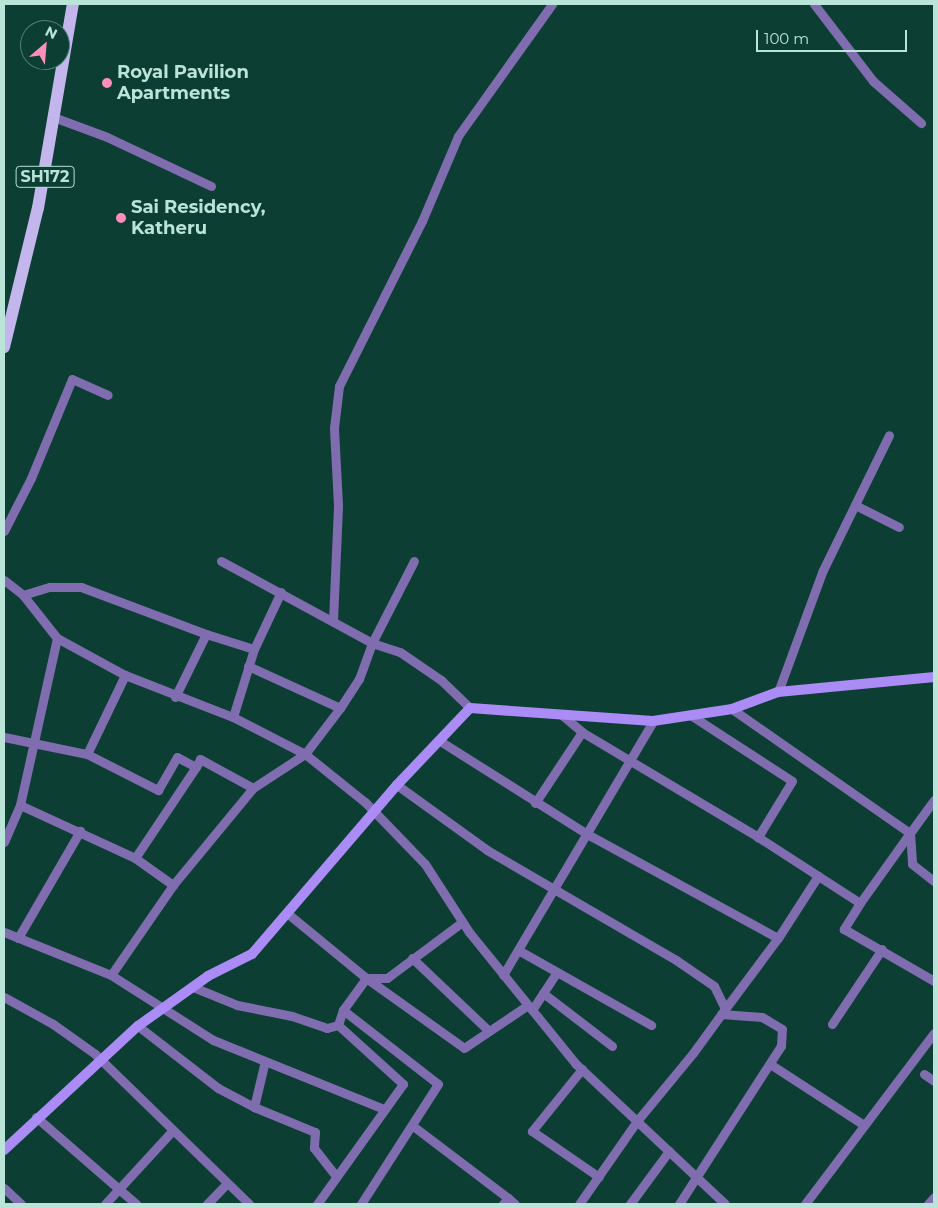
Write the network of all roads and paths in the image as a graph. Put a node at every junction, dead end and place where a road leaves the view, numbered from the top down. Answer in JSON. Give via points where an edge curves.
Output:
{"nodes":[{"id":1,"x":73,"y":4,"type":"edge"},
{"id":2,"x":552,"y":4,"type":"edge"},
{"id":3,"x":814,"y":4,"type":"edge"},
{"id":4,"x":56,"y":118,"type":"junction"},
{"id":5,"x":920,"y":123,"type":"dead end"},
{"id":6,"x":211,"y":186,"type":"dead end"},
{"id":7,"x":4,"y":347,"type":"edge"},
{"id":8,"x":108,"y":395,"type":"dead end"},
{"id":9,"x":889,"y":435,"type":"dead end"},
{"id":10,"x":855,"y":504,"type":"junction"},
{"id":11,"x":899,"y":527,"type":"dead end"},
{"id":12,"x":4,"y":531,"type":"edge"},
{"id":13,"x":221,"y":561,"type":"dead end"},
{"id":14,"x":414,"y":561,"type":"dead end"},
{"id":15,"x":4,"y":580,"type":"edge"},
{"id":16,"x":281,"y":592,"type":"junction"},
{"id":17,"x":23,"y":595,"type":"junction"},
{"id":18,"x":333,"y":622,"type":"junction"},
{"id":19,"x":206,"y":634,"type":"junction"},
{"id":20,"x":57,"y":638,"type":"junction"},
{"id":21,"x":372,"y":643,"type":"junction"},
{"id":22,"x":254,"y":648,"type":"junction"},
{"id":23,"x":248,"y":666,"type":"junction"},
{"id":24,"x":125,"y":675,"type":"junction"},
{"id":25,"x":934,"y":678,"type":"edge"},
{"id":26,"x":778,"y":692,"type":"junction"},
{"id":27,"x":176,"y":697,"type":"junction"},
{"id":28,"x":340,"y":708,"type":"junction"},
{"id":29,"x":470,"y":708,"type":"junction"},
{"id":30,"x":732,"y":709,"type":"junction"},
{"id":31,"x":562,"y":715,"type":"junction"},
{"id":32,"x":692,"y":716,"type":"junction"},
{"id":33,"x":233,"y":717,"type":"junction"},
{"id":34,"x":653,"y":721,"type":"junction"},
{"id":35,"x":582,"y":732,"type":"junction"},
{"id":36,"x":4,"y":737,"type":"edge"},
{"id":37,"x":440,"y":741,"type":"junction"},
{"id":38,"x":32,"y":744,"type":"junction"},
{"id":39,"x":87,"y":754,"type":"junction"},
{"id":40,"x":305,"y":754,"type":"junction"},
{"id":41,"x":629,"y":760,"type":"junction"},
{"id":42,"x":196,"y":766,"type":"junction"},
{"id":43,"x":397,"y":785,"type":"junction"},
{"id":44,"x":253,"y":788,"type":"junction"},
{"id":45,"x":934,"y":800,"type":"edge"},
{"id":46,"x":535,"y":803,"type":"junction"},
{"id":47,"x":20,"y":805,"type":"junction"},
{"id":48,"x":374,"y":812,"type":"junction"},
{"id":49,"x":80,"y":831,"type":"junction"},
{"id":50,"x":910,"y":833,"type":"junction"},
{"id":51,"x":587,"y":834,"type":"junction"},
{"id":52,"x":758,"y":837,"type":"junction"},
{"id":53,"x":4,"y":842,"type":"edge"},
{"id":54,"x":135,"y":858,"type":"junction"},
{"id":55,"x":818,"y":876,"type":"junction"},
{"id":56,"x":934,"y":881,"type":"edge"},
{"id":57,"x":173,"y":885,"type":"junction"},
{"id":58,"x":556,"y":889,"type":"junction"},
{"id":59,"x":860,"y":903,"type":"junction"},
{"id":60,"x":287,"y":914,"type":"junction"},
{"id":61,"x":462,"y":922,"type":"junction"},
{"id":62,"x":4,"y":932,"type":"edge"},
{"id":63,"x":18,"y":938,"type":"junction"},
{"id":64,"x":778,"y":938,"type":"junction"},
{"id":65,"x":518,"y":950,"type":"junction"},
{"id":66,"x":882,"y":950,"type":"junction"},
{"id":67,"x":412,"y":958,"type":"junction"},
{"id":68,"x":557,"y":972,"type":"junction"},
{"id":69,"x":111,"y":975,"type":"junction"},
{"id":70,"x":503,"y":975,"type":"junction"},
{"id":71,"x":366,"y":978,"type":"junction"},
{"id":72,"x":934,"y":981,"type":"edge"},
{"id":73,"x":193,"y":987,"type":"junction"},
{"id":74,"x":543,"y":993,"type":"junction"},
{"id":75,"x":4,"y":997,"type":"edge"},
{"id":76,"x":530,"y":1008,"type":"junction"},
{"id":77,"x":162,"y":1009,"type":"junction"},
{"id":78,"x":343,"y":1010,"type":"junction"},
{"id":79,"x":723,"y":1012,"type":"junction"},
{"id":80,"x":832,"y":1024,"type":"dead end"},
{"id":81,"x":338,"y":1025,"type":"junction"},
{"id":82,"x":651,"y":1025,"type":"dead end"},
{"id":83,"x":138,"y":1026,"type":"junction"},
{"id":84,"x":488,"y":1031,"type":"junction"},
{"id":85,"x":934,"y":1033,"type":"edge"},
{"id":86,"x":612,"y":1046,"type":"dead end"},
{"id":87,"x":99,"y":1058,"type":"junction"},
{"id":88,"x":265,"y":1061,"type":"junction"},
{"id":89,"x":770,"y":1064,"type":"junction"},
{"id":90,"x":582,"y":1070,"type":"junction"},
{"id":91,"x":924,"y":1074,"type":"dead end"},
{"id":92,"x":934,"y":1081,"type":"edge"},
{"id":93,"x":254,"y":1107,"type":"junction"},
{"id":94,"x":384,"y":1109,"type":"junction"},
{"id":95,"x":36,"y":1117,"type":"junction"},
{"id":96,"x":637,"y":1121,"type":"junction"},
{"id":97,"x":413,"y":1126,"type":"junction"},
{"id":98,"x":864,"y":1126,"type":"junction"},
{"id":99,"x":173,"y":1130,"type":"junction"},
{"id":100,"x":4,"y":1150,"type":"edge"},
{"id":101,"x":668,"y":1150,"type":"junction"},
{"id":102,"x":335,"y":1175,"type":"junction"},
{"id":103,"x":599,"y":1177,"type":"junction"},
{"id":104,"x":697,"y":1179,"type":"junction"},
{"id":105,"x":226,"y":1183,"type":"junction"},
{"id":106,"x":4,"y":1188,"type":"edge"},
{"id":107,"x":118,"y":1190,"type":"junction"},
{"id":108,"x":934,"y":1197,"type":"edge"},
{"id":109,"x":509,"y":1202,"type":"edge"},
{"id":110,"x":21,"y":1204,"type":"edge"},
{"id":111,"x":105,"y":1204,"type":"edge"},
{"id":112,"x":136,"y":1204,"type":"edge"},
{"id":113,"x":207,"y":1204,"type":"edge"},
{"id":114,"x":248,"y":1204,"type":"edge"},
{"id":115,"x":317,"y":1204,"type":"edge"},
{"id":116,"x":361,"y":1204,"type":"edge"},
{"id":117,"x":579,"y":1204,"type":"edge"},
{"id":118,"x":630,"y":1204,"type":"edge"},
{"id":119,"x":679,"y":1204,"type":"edge"},
{"id":120,"x":725,"y":1204,"type":"edge"},
{"id":121,"x":805,"y":1204,"type":"edge"},
{"id":122,"x":928,"y":1204,"type":"edge"}],
"edges":[{"from":1,"to":4,"type":"main road","number":"SH172"},
{"from":2,"to":18,"type":"street","via":[[458,136],[422,222],[339,386],[334,428],[338,506]]},
{"from":3,"to":5,"type":"street","via":[[873,81]]},
{"from":4,"to":6,"type":"street","via":[[115,141]]},
{"from":4,"to":7,"type":"main road","number":"SH172"},
{"from":8,"to":12,"type":"street","via":[[72,379],[31,478]]},
{"from":9,"to":10,"type":"street"},
{"from":10,"to":11,"type":"street"},
{"from":10,"to":26,"type":"street","via":[[823,570]]},
{"from":13,"to":16,"type":"street"},
{"from":14,"to":21,"type":"street"},
{"from":15,"to":17,"type":"street"},
{"from":16,"to":18,"type":"street"},
{"from":16,"to":22,"type":"street"},
{"from":17,"to":19,"type":"street","via":[[50,587],[81,587]]},
{"from":17,"to":20,"type":"street"},
{"from":18,"to":21,"type":"street"},
{"from":19,"to":22,"type":"street"},
{"from":19,"to":27,"type":"street"},
{"from":20,"to":24,"type":"street"},
{"from":20,"to":38,"type":"street"},
{"from":21,"to":28,"type":"street","via":[[359,679]]},
{"from":21,"to":29,"type":"street","via":[[400,652],[441,680]]},
{"from":22,"to":23,"type":"street"},
{"from":23,"to":28,"type":"street"},
{"from":23,"to":33,"type":"street"},
{"from":24,"to":27,"type":"street"},
{"from":24,"to":39,"type":"street"},
{"from":25,"to":26,"type":"main road"},
{"from":26,"to":30,"type":"main road"},
{"from":27,"to":33,"type":"street"},
{"from":28,"to":40,"type":"street"},
{"from":29,"to":31,"type":"main road"},
{"from":29,"to":37,"type":"main road"},
{"from":30,"to":32,"type":"main road"},
{"from":30,"to":50,"type":"street"},
{"from":31,"to":34,"type":"main road"},
{"from":31,"to":35,"type":"street"},
{"from":32,"to":34,"type":"main road"},
{"from":32,"to":52,"type":"street","via":[[792,781]]},
{"from":33,"to":40,"type":"street"},
{"from":34,"to":41,"type":"street"},
{"from":35,"to":41,"type":"street"},
{"from":35,"to":46,"type":"street"},
{"from":36,"to":38,"type":"street"},
{"from":37,"to":43,"type":"main road"},
{"from":37,"to":46,"type":"street"},
{"from":38,"to":39,"type":"street"},
{"from":38,"to":47,"type":"street"},
{"from":39,"to":42,"type":"street","via":[[158,790],[177,757]]},
{"from":40,"to":44,"type":"street"},
{"from":40,"to":48,"type":"street"},
{"from":41,"to":51,"type":"street"},
{"from":41,"to":52,"type":"street"},
{"from":42,"to":44,"type":"street","via":[[200,760]]},
{"from":42,"to":54,"type":"street"},
{"from":43,"to":48,"type":"main road"},
{"from":43,"to":58,"type":"street","via":[[487,850]]},
{"from":44,"to":57,"type":"street"},
{"from":45,"to":50,"type":"street"},
{"from":46,"to":51,"type":"street"},
{"from":47,"to":49,"type":"street"},
{"from":47,"to":53,"type":"street"},
{"from":48,"to":60,"type":"main road"},
{"from":48,"to":61,"type":"street","via":[[425,864]]},
{"from":49,"to":54,"type":"street"},
{"from":49,"to":63,"type":"street"},
{"from":50,"to":56,"type":"street","via":[[912,864]]},
{"from":50,"to":59,"type":"street"},
{"from":51,"to":58,"type":"street"},
{"from":51,"to":64,"type":"street"},
{"from":52,"to":55,"type":"street"},
{"from":54,"to":57,"type":"street"},
{"from":55,"to":59,"type":"street"},
{"from":55,"to":64,"type":"street"},
{"from":57,"to":69,"type":"street"},
{"from":58,"to":65,"type":"street"},
{"from":58,"to":79,"type":"street","via":[[714,986]]},
{"from":59,"to":66,"type":"street","via":[[844,929]]},
{"from":60,"to":71,"type":"street"},
{"from":60,"to":73,"type":"main road","via":[[252,954]]},
{"from":61,"to":67,"type":"street"},
{"from":61,"to":70,"type":"street"},
{"from":62,"to":63,"type":"street"},
{"from":63,"to":69,"type":"street"},
{"from":64,"to":79,"type":"street"},
{"from":65,"to":68,"type":"street"},
{"from":65,"to":70,"type":"street"},
{"from":66,"to":72,"type":"street"},
{"from":66,"to":80,"type":"street"},
{"from":67,"to":71,"type":"street","via":[[387,978]]},
{"from":67,"to":84,"type":"street"},
{"from":68,"to":74,"type":"street"},
{"from":68,"to":82,"type":"street"},
{"from":69,"to":77,"type":"street"},
{"from":70,"to":76,"type":"street"},
{"from":71,"to":78,"type":"street"},
{"from":71,"to":84,"type":"street","via":[[464,1048]]},
{"from":73,"to":77,"type":"main road"},
{"from":73,"to":81,"type":"street","via":[[237,1005],[292,1016],[327,1028]]},
{"from":74,"to":76,"type":"street"},
{"from":74,"to":86,"type":"street"},
{"from":75,"to":87,"type":"street","via":[[54,1024]]},
{"from":76,"to":84,"type":"street"},
{"from":76,"to":90,"type":"street"},
{"from":77,"to":83,"type":"main road"},
{"from":77,"to":88,"type":"street","via":[[213,1040]]},
{"from":78,"to":81,"type":"street"},
{"from":78,"to":97,"type":"street","via":[[438,1084]]},
{"from":79,"to":89,"type":"street","via":[[762,1017],[782,1029],[781,1046]]},
{"from":79,"to":96,"type":"street"},
{"from":81,"to":94,"type":"street","via":[[403,1084]]},
{"from":83,"to":87,"type":"main road"},
{"from":83,"to":93,"type":"street","via":[[218,1088]]},
{"from":85,"to":98,"type":"street"},
{"from":87,"to":95,"type":"main road"},
{"from":87,"to":99,"type":"street"},
{"from":88,"to":93,"type":"street"},
{"from":88,"to":94,"type":"street"},
{"from":89,"to":98,"type":"street"},
{"from":89,"to":104,"type":"street"},
{"from":90,"to":96,"type":"street"},
{"from":90,"to":103,"type":"street","via":[[532,1131]]},
{"from":91,"to":92,"type":"street"},
{"from":93,"to":102,"type":"street","via":[[315,1132],[314,1148]]},
{"from":94,"to":102,"type":"street"},
{"from":95,"to":100,"type":"main road"},
{"from":95,"to":107,"type":"street"},
{"from":96,"to":101,"type":"street"},
{"from":96,"to":103,"type":"street"},
{"from":97,"to":109,"type":"street"},
{"from":97,"to":116,"type":"street"},
{"from":98,"to":121,"type":"street"},
{"from":99,"to":105,"type":"street"},
{"from":99,"to":107,"type":"street"},
{"from":101,"to":104,"type":"street"},
{"from":101,"to":118,"type":"street"},
{"from":102,"to":115,"type":"street"},
{"from":103,"to":117,"type":"street"},
{"from":104,"to":119,"type":"street"},
{"from":104,"to":120,"type":"street"},
{"from":105,"to":113,"type":"street"},
{"from":105,"to":114,"type":"street"},
{"from":106,"to":110,"type":"street"},
{"from":107,"to":111,"type":"street"},
{"from":107,"to":112,"type":"street"},
{"from":108,"to":122,"type":"street"}]}
